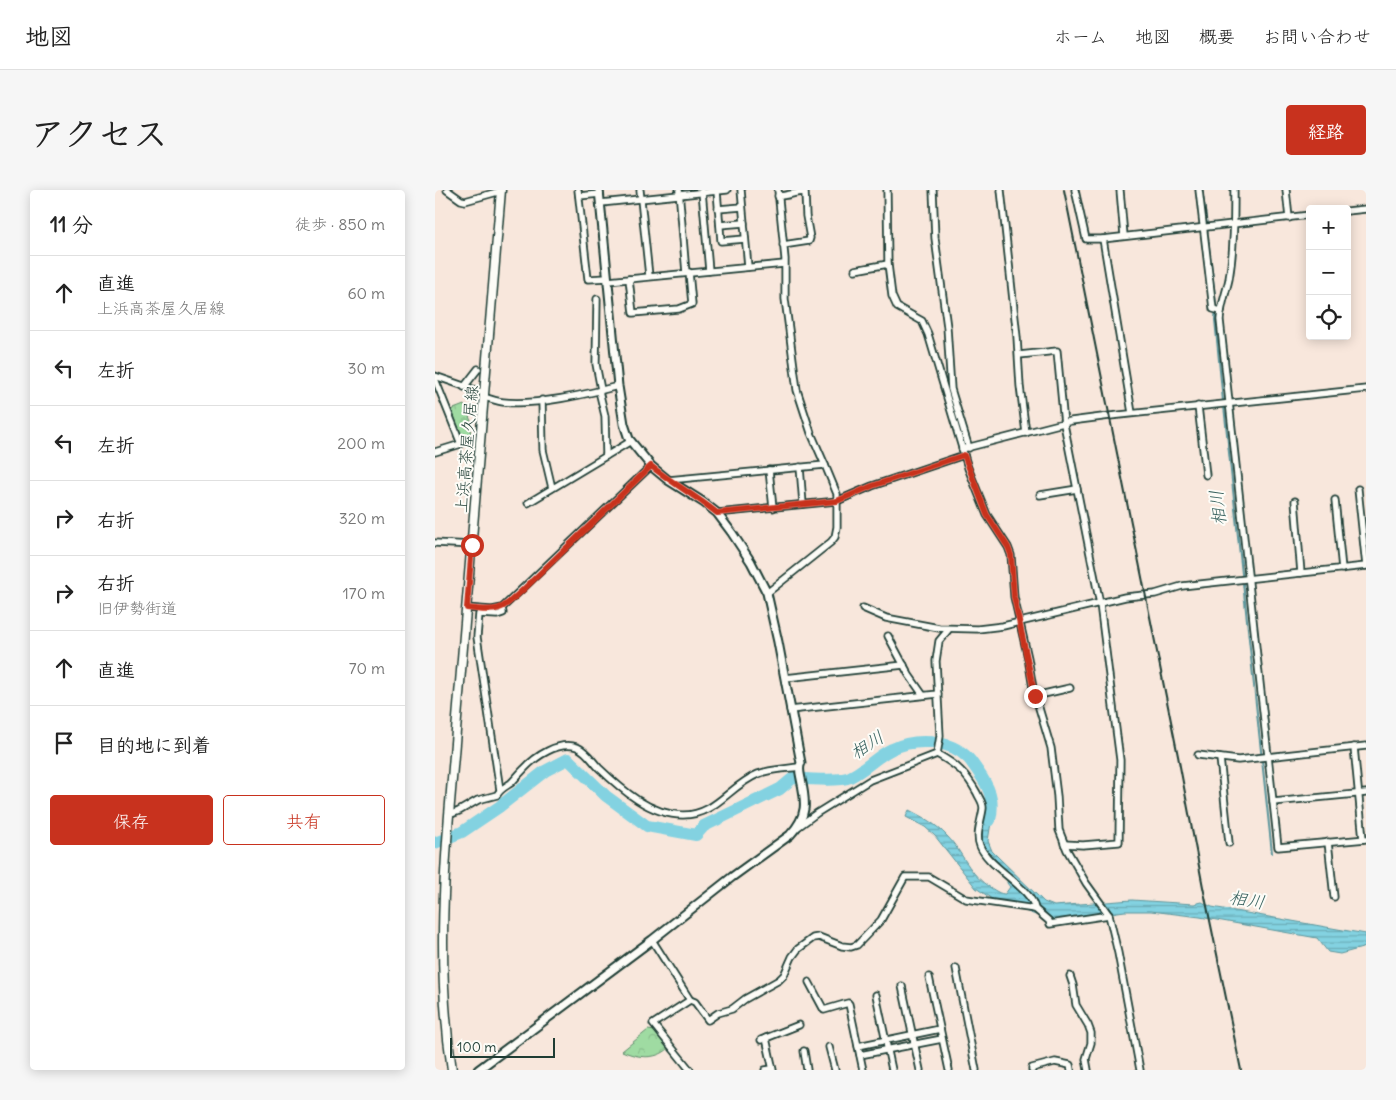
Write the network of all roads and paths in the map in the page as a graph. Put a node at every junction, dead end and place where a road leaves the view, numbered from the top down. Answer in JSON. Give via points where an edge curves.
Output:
{"nodes":[{"id":1,"x":447,"y":190,"type":"edge"},
{"id":2,"x":501,"y":190,"type":"edge"},
{"id":3,"x":640,"y":190,"type":"edge"},
{"id":4,"x":727,"y":190,"type":"edge"},
{"id":5,"x":741,"y":190,"type":"edge"},
{"id":6,"x":887,"y":190,"type":"edge"},
{"id":7,"x":933,"y":190,"type":"edge"},
{"id":8,"x":1001,"y":190,"type":"edge"},
{"id":9,"x":1075,"y":190,"type":"edge"},
{"id":10,"x":1120,"y":190,"type":"edge"},
{"id":11,"x":1199,"y":190,"type":"edge"},
{"id":12,"x":1234,"y":190,"type":"edge"},
{"id":13,"x":1286,"y":190,"type":"edge"},
{"id":14,"x":702,"y":191,"type":"edge"},
{"id":15,"x":717,"y":191,"type":"edge"},
{"id":16,"x":599,"y":192,"type":"edge"},
{"id":17,"x":679,"y":192,"type":"edge"},
{"id":18,"x":579,"y":193,"type":"edge"},
{"id":19,"x":778,"y":193,"type":"edge"},
{"id":20,"x":641,"y":199,"type":"junction"},
{"id":21,"x":601,"y":203,"type":"junction"},
{"id":22,"x":742,"y":207,"type":"junction"},
{"id":23,"x":718,"y":209,"type":"junction"},
{"id":24,"x":1366,"y":209,"type":"edge"},
{"id":25,"x":1351,"y":211,"type":"edge"},
{"id":26,"x":1306,"y":216,"type":"edge"},
{"id":27,"x":1289,"y":218,"type":"junction"},
{"id":28,"x":744,"y":223,"type":"junction"},
{"id":29,"x":1233,"y":223,"type":"junction"},
{"id":30,"x":720,"y":225,"type":"junction"},
{"id":31,"x":1206,"y":227,"type":"junction"},
{"id":32,"x":1124,"y":236,"type":"junction"},
{"id":33,"x":745,"y":239,"type":"junction"},
{"id":34,"x":1103,"y":239,"type":"junction"},
{"id":35,"x":783,"y":245,"type":"junction"},
{"id":36,"x":784,"y":264,"type":"junction"},
{"id":37,"x":888,"y":264,"type":"junction"},
{"id":38,"x":748,"y":267,"type":"junction"},
{"id":39,"x":855,"y":270,"type":"dead end"},
{"id":40,"x":709,"y":271,"type":"junction"},
{"id":41,"x":688,"y":272,"type":"junction"},
{"id":42,"x":649,"y":276,"type":"junction"},
{"id":43,"x":608,"y":279,"type":"junction"},
{"id":44,"x":629,"y":279,"type":"junction"},
{"id":45,"x":597,"y":299,"type":"dead end"},
{"id":46,"x":1217,"y":310,"type":"junction"},
{"id":47,"x":1019,"y":355,"type":"junction"},
{"id":48,"x":478,"y":370,"type":"dead end"},
{"id":49,"x":435,"y":378,"type":"edge"},
{"id":50,"x":618,"y":386,"type":"junction"},
{"id":51,"x":464,"y":387,"type":"junction"},
{"id":52,"x":1366,"y":388,"type":"edge"},
{"id":53,"x":600,"y":391,"type":"junction"},
{"id":54,"x":484,"y":395,"type":"junction"},
{"id":55,"x":542,"y":400,"type":"junction"},
{"id":56,"x":1225,"y":403,"type":"junction"},
{"id":57,"x":1198,"y":406,"type":"junction"},
{"id":58,"x":1131,"y":413,"type":"junction"},
{"id":59,"x":1064,"y":424,"type":"junction"},
{"id":60,"x":1026,"y":433,"type":"junction"},
{"id":61,"x":631,"y":442,"type":"junction"},
{"id":62,"x":969,"y":448,"type":"junction"},
{"id":63,"x":435,"y":452,"type":"edge"},
{"id":64,"x":963,"y":452,"type":"junction"},
{"id":65,"x":606,"y":456,"type":"junction"},
{"id":66,"x":825,"y":465,"type":"junction"},
{"id":67,"x":651,"y":466,"type":"junction"},
{"id":68,"x":800,"y":467,"type":"junction"},
{"id":69,"x":769,"y":470,"type":"junction"},
{"id":70,"x":1206,"y":475,"type":"dead end"},
{"id":71,"x":668,"y":480,"type":"junction"},
{"id":72,"x":552,"y":488,"type":"junction"},
{"id":73,"x":1077,"y":489,"type":"junction"},
{"id":74,"x":1358,"y":489,"type":"dead end"},
{"id":75,"x":1040,"y":496,"type":"dead end"},
{"id":76,"x":1335,"y":500,"type":"dead end"},
{"id":77,"x":837,"y":501,"type":"junction"},
{"id":78,"x":1295,"y":501,"type":"dead end"},
{"id":79,"x":528,"y":503,"type":"dead end"},
{"id":80,"x":803,"y":504,"type":"junction"},
{"id":81,"x":773,"y":508,"type":"junction"},
{"id":82,"x":717,"y":513,"type":"junction"},
{"id":83,"x":435,"y":543,"type":"edge"},
{"id":84,"x":472,"y":545,"type":"junction"},
{"id":85,"x":1366,"y":566,"type":"edge"},
{"id":86,"x":1342,"y":568,"type":"junction"},
{"id":87,"x":1301,"y":573,"type":"junction"},
{"id":88,"x":1244,"y":580,"type":"junction"},
{"id":89,"x":767,"y":593,"type":"junction"},
{"id":90,"x":1100,"y":604,"type":"junction"},
{"id":91,"x":467,"y":608,"type":"junction"},
{"id":92,"x":502,"y":608,"type":"junction"},
{"id":93,"x":863,"y":608,"type":"dead end"},
{"id":94,"x":1020,"y":622,"type":"junction"},
{"id":95,"x":949,"y":629,"type":"junction"},
{"id":96,"x":888,"y":636,"type":"dead end"},
{"id":97,"x":904,"y":665,"type":"junction"},
{"id":98,"x":785,"y":678,"type":"junction"},
{"id":99,"x":1070,"y":688,"type":"dead end"},
{"id":100,"x":938,"y":694,"type":"junction"},
{"id":101,"x":923,"y":695,"type":"junction"},
{"id":102,"x":1035,"y":696,"type":"junction"},
{"id":103,"x":790,"y":710,"type":"junction"},
{"id":104,"x":1366,"y":746,"type":"edge"},
{"id":105,"x":1354,"y":747,"type":"junction"},
{"id":106,"x":937,"y":754,"type":"junction"},
{"id":107,"x":1198,"y":755,"type":"dead end"},
{"id":108,"x":1264,"y":757,"type":"junction"},
{"id":109,"x":1220,"y":758,"type":"junction"},
{"id":110,"x":799,"y":769,"type":"junction"},
{"id":111,"x":500,"y":790,"type":"junction"},
{"id":112,"x":1359,"y":793,"type":"junction"},
{"id":113,"x":1366,"y":793,"type":"edge"},
{"id":114,"x":1273,"y":802,"type":"junction"},
{"id":115,"x":449,"y":815,"type":"junction"},
{"id":116,"x":796,"y":829,"type":"junction"},
{"id":117,"x":1365,"y":839,"type":"edge"},
{"id":118,"x":1328,"y":842,"type":"junction"},
{"id":119,"x":1229,"y":843,"type":"dead end"},
{"id":120,"x":1064,"y":844,"type":"junction"},
{"id":121,"x":1334,"y":898,"type":"dead end"},
{"id":122,"x":1035,"y":909,"type":"junction"},
{"id":123,"x":1109,"y":915,"type":"junction"},
{"id":124,"x":652,"y":940,"type":"junction"},
{"id":125,"x":956,"y":968,"type":"dead end"},
{"id":126,"x":1070,"y":976,"type":"dead end"},
{"id":127,"x":929,"y":977,"type":"dead end"},
{"id":128,"x":809,"y":982,"type":"dead end"},
{"id":129,"x":902,"y":986,"type":"dead end"},
{"id":130,"x":876,"y":996,"type":"dead end"},
{"id":131,"x":690,"y":1000,"type":"junction"},
{"id":132,"x":799,"y":1025,"type":"dead end"},
{"id":133,"x":940,"y":1029,"type":"junction"},
{"id":134,"x":912,"y":1035,"type":"junction"},
{"id":135,"x":942,"y":1039,"type":"junction"},
{"id":136,"x":886,"y":1040,"type":"junction"},
{"id":137,"x":915,"y":1044,"type":"junction"},
{"id":138,"x":858,"y":1046,"type":"junction"},
{"id":139,"x":829,"y":1047,"type":"dead end"},
{"id":140,"x":887,"y":1050,"type":"junction"},
{"id":141,"x":804,"y":1051,"type":"dead end"},
{"id":142,"x":860,"y":1056,"type":"junction"},
{"id":143,"x":773,"y":1069,"type":"edge"},
{"id":144,"x":452,"y":1070,"type":"edge"},
{"id":145,"x":479,"y":1070,"type":"edge"},
{"id":146,"x":690,"y":1070,"type":"edge"},
{"id":147,"x":765,"y":1070,"type":"edge"},
{"id":148,"x":807,"y":1070,"type":"edge"},
{"id":149,"x":835,"y":1070,"type":"edge"},
{"id":150,"x":863,"y":1070,"type":"edge"},
{"id":151,"x":892,"y":1070,"type":"edge"},
{"id":152,"x":920,"y":1070,"type":"edge"},
{"id":153,"x":949,"y":1070,"type":"edge"},
{"id":154,"x":977,"y":1070,"type":"edge"},
{"id":155,"x":1032,"y":1070,"type":"edge"},
{"id":156,"x":1071,"y":1070,"type":"edge"},
{"id":157,"x":1088,"y":1070,"type":"edge"},
{"id":158,"x":1140,"y":1070,"type":"edge"}],
"edges":[{"from":1,"to":2,"type":"street","via":[[465,201]]},
{"from":2,"to":54,"type":"main road","name":"上浜高茶屋久居線"},
{"from":3,"to":20,"type":"street"},
{"from":4,"to":15,"type":"street"},
{"from":5,"to":22,"type":"street"},
{"from":6,"to":37,"type":"street"},
{"from":7,"to":62,"type":"street","via":[[951,389]]},
{"from":8,"to":47,"type":"street"},
{"from":9,"to":34,"type":"street","via":[[1086,239]]},
{"from":10,"to":32,"type":"street"},
{"from":11,"to":31,"type":"street"},
{"from":12,"to":29,"type":"street"},
{"from":13,"to":27,"type":"street"},
{"from":14,"to":15,"type":"street"},
{"from":14,"to":17,"type":"street"},
{"from":14,"to":40,"type":"street"},
{"from":15,"to":23,"type":"street"},
{"from":16,"to":18,"type":"street"},
{"from":16,"to":21,"type":"street"},
{"from":17,"to":20,"type":"street"},
{"from":17,"to":41,"type":"street"},
{"from":18,"to":43,"type":"street","via":[[588,280]]},
{"from":19,"to":35,"type":"street"},
{"from":19,"to":35,"type":"street","via":[[790,196],[794,192],[805,192],[810,238]]},
{"from":20,"to":21,"type":"street"},
{"from":20,"to":42,"type":"street"},
{"from":21,"to":43,"type":"street"},
{"from":22,"to":23,"type":"street"},
{"from":22,"to":28,"type":"street"},
{"from":23,"to":30,"type":"street"},
{"from":24,"to":25,"type":"street"},
{"from":26,"to":27,"type":"street"},
{"from":27,"to":29,"type":"street"},
{"from":28,"to":30,"type":"street"},
{"from":28,"to":33,"type":"street"},
{"from":29,"to":31,"type":"street"},
{"from":29,"to":46,"type":"street","via":[[1229,279]]},
{"from":30,"to":33,"type":"street","via":[[721,241]]},
{"from":31,"to":32,"type":"street"},
{"from":31,"to":46,"type":"street"},
{"from":32,"to":34,"type":"street"},
{"from":33,"to":38,"type":"street"},
{"from":34,"to":58,"type":"street"},
{"from":35,"to":36,"type":"street"},
{"from":36,"to":38,"type":"street"},
{"from":36,"to":66,"type":"street","via":[[785,299],[797,390]]},
{"from":37,"to":39,"type":"street"},
{"from":37,"to":64,"type":"street","via":[[892,296],[897,307],[922,321],[928,334]]},
{"from":38,"to":40,"type":"street"},
{"from":40,"to":41,"type":"street"},
{"from":41,"to":42,"type":"street"},
{"from":41,"to":44,"type":"street","via":[[692,304],[679,309],[633,313]]},
{"from":42,"to":44,"type":"street"},
{"from":43,"to":44,"type":"street"},
{"from":43,"to":50,"type":"street"},
{"from":45,"to":53,"type":"street","via":[[596,364]]},
{"from":46,"to":56,"type":"street"},
{"from":47,"to":59,"type":"street","via":[[1057,351]]},
{"from":47,"to":60,"type":"street"},
{"from":48,"to":51,"type":"street"},
{"from":49,"to":51,"type":"street"},
{"from":49,"to":63,"type":"street","via":[[461,444]]},
{"from":50,"to":53,"type":"street"},
{"from":50,"to":61,"type":"street","via":[[624,424]]},
{"from":51,"to":54,"type":"street"},
{"from":52,"to":56,"type":"street"},
{"from":53,"to":55,"type":"street"},
{"from":53,"to":65,"type":"street","via":[[605,416]]},
{"from":54,"to":55,"type":"street","via":[[507,402]]},
{"from":54,"to":84,"type":"main road","name":"上浜高茶屋久居線"},
{"from":55,"to":72,"type":"street","via":[[543,450]]},
{"from":56,"to":57,"type":"street"},
{"from":56,"to":88,"type":"street"},
{"from":57,"to":58,"type":"street"},
{"from":57,"to":70,"type":"street"},
{"from":58,"to":59,"type":"street"},
{"from":59,"to":60,"type":"street"},
{"from":59,"to":73,"type":"street"},
{"from":60,"to":62,"type":"street"},
{"from":61,"to":65,"type":"street"},
{"from":61,"to":67,"type":"street"},
{"from":62,"to":64,"type":"street"},
{"from":64,"to":77,"type":"street"},
{"from":64,"to":94,"type":"street","via":[[987,515],[1011,555],[1014,597]]},
{"from":65,"to":72,"type":"street"},
{"from":66,"to":68,"type":"street"},
{"from":66,"to":77,"type":"street"},
{"from":67,"to":71,"type":"street"},
{"from":67,"to":92,"type":"street"},
{"from":68,"to":69,"type":"street"},
{"from":68,"to":80,"type":"street"},
{"from":69,"to":71,"type":"street"},
{"from":69,"to":81,"type":"street"},
{"from":71,"to":82,"type":"street"},
{"from":72,"to":79,"type":"street"},
{"from":73,"to":75,"type":"street"},
{"from":73,"to":90,"type":"street"},
{"from":74,"to":85,"type":"street"},
{"from":76,"to":86,"type":"street"},
{"from":77,"to":80,"type":"street"},
{"from":77,"to":89,"type":"street","via":[[837,527],[831,542]]},
{"from":78,"to":87,"type":"street"},
{"from":80,"to":81,"type":"street"},
{"from":81,"to":82,"type":"street"},
{"from":82,"to":89,"type":"street","via":[[741,545]]},
{"from":83,"to":84,"type":"street"},
{"from":84,"to":91,"type":"main road","name":"上浜高茶屋久居線"},
{"from":85,"to":86,"type":"street"},
{"from":86,"to":87,"type":"street"},
{"from":87,"to":88,"type":"street"},
{"from":88,"to":90,"type":"street","via":[[1182,586]]},
{"from":88,"to":108,"type":"street"},
{"from":89,"to":98,"type":"street"},
{"from":90,"to":94,"type":"street"},
{"from":90,"to":120,"type":"street","via":[[1120,760],[1119,842]]},
{"from":91,"to":92,"type":"street"},
{"from":91,"to":115,"type":"main road","name":"上浜高茶屋久居線"},
{"from":92,"to":111,"type":"street","via":[[503,613],[479,614],[477,637]]},
{"from":93,"to":95,"type":"street","via":[[886,618]]},
{"from":94,"to":95,"type":"street","via":[[978,629]]},
{"from":94,"to":102,"type":"street"},
{"from":95,"to":100,"type":"street","via":[[943,634],[938,647]]},
{"from":96,"to":97,"type":"street"},
{"from":97,"to":98,"type":"street"},
{"from":97,"to":101,"type":"street"},
{"from":98,"to":103,"type":"street"},
{"from":99,"to":102,"type":"street"},
{"from":100,"to":101,"type":"street"},
{"from":100,"to":106,"type":"street","via":[[940,736]]},
{"from":101,"to":103,"type":"street"},
{"from":102,"to":120,"type":"street","via":[[1051,748],[1059,830]]},
{"from":103,"to":110,"type":"street","via":[[801,763]]},
{"from":104,"to":105,"type":"street"},
{"from":105,"to":108,"type":"street"},
{"from":105,"to":112,"type":"street"},
{"from":106,"to":116,"type":"street","via":[[861,785]]},
{"from":106,"to":122,"type":"street","via":[[954,763],[967,776],[983,805],[979,845],[984,854],[1035,904]]},
{"from":107,"to":109,"type":"street"},
{"from":108,"to":109,"type":"street"},
{"from":108,"to":114,"type":"street"},
{"from":109,"to":119,"type":"street"},
{"from":110,"to":111,"type":"street","via":[[757,774],[705,811],[675,815],[653,809],[580,749],[563,746],[538,757]]},
{"from":110,"to":116,"type":"street","via":[[805,810]]},
{"from":111,"to":115,"type":"street","via":[[497,795],[478,800]]},
{"from":112,"to":113,"type":"street"},
{"from":112,"to":114,"type":"street"},
{"from":112,"to":117,"type":"street"},
{"from":114,"to":118,"type":"street","via":[[1278,847]]},
{"from":115,"to":144,"type":"main road","name":"上浜高茶屋久居線","via":[[443,977]]},
{"from":116,"to":124,"type":"street"},
{"from":117,"to":118,"type":"street"},
{"from":118,"to":121,"type":"street"},
{"from":120,"to":123,"type":"street"},
{"from":122,"to":123,"type":"street","via":[[1050,924]]},
{"from":122,"to":131,"type":"street","via":[[966,899],[929,877],[905,877],[881,920],[857,945],[842,946],[813,938],[792,956],[779,980],[732,1010],[718,1013],[708,1020]]},
{"from":123,"to":158,"type":"street"},
{"from":124,"to":131,"type":"street"},
{"from":124,"to":145,"type":"street"},
{"from":125,"to":154,"type":"street"},
{"from":126,"to":157,"type":"street","via":[[1076,1005],[1091,1033],[1086,1058]]},
{"from":127,"to":133,"type":"street"},
{"from":128,"to":138,"type":"street","via":[[824,1010],[849,1004]]},
{"from":129,"to":134,"type":"street"},
{"from":130,"to":136,"type":"street"},
{"from":131,"to":146,"type":"street","via":[[653,1024]]},
{"from":132,"to":143,"type":"street","via":[[763,1039]]},
{"from":133,"to":134,"type":"street"},
{"from":133,"to":135,"type":"street"},
{"from":134,"to":136,"type":"street"},
{"from":134,"to":137,"type":"street"},
{"from":135,"to":137,"type":"street"},
{"from":135,"to":153,"type":"street"},
{"from":136,"to":138,"type":"street"},
{"from":136,"to":140,"type":"street"},
{"from":137,"to":140,"type":"street"},
{"from":137,"to":152,"type":"street"},
{"from":138,"to":142,"type":"street"},
{"from":139,"to":149,"type":"street"},
{"from":140,"to":142,"type":"street"},
{"from":140,"to":151,"type":"street"},
{"from":141,"to":148,"type":"street"},
{"from":142,"to":150,"type":"street"},
{"from":143,"to":147,"type":"street"},
{"from":155,"to":156,"type":"street","via":[[1055,1062],[1070,1066]]}]}
